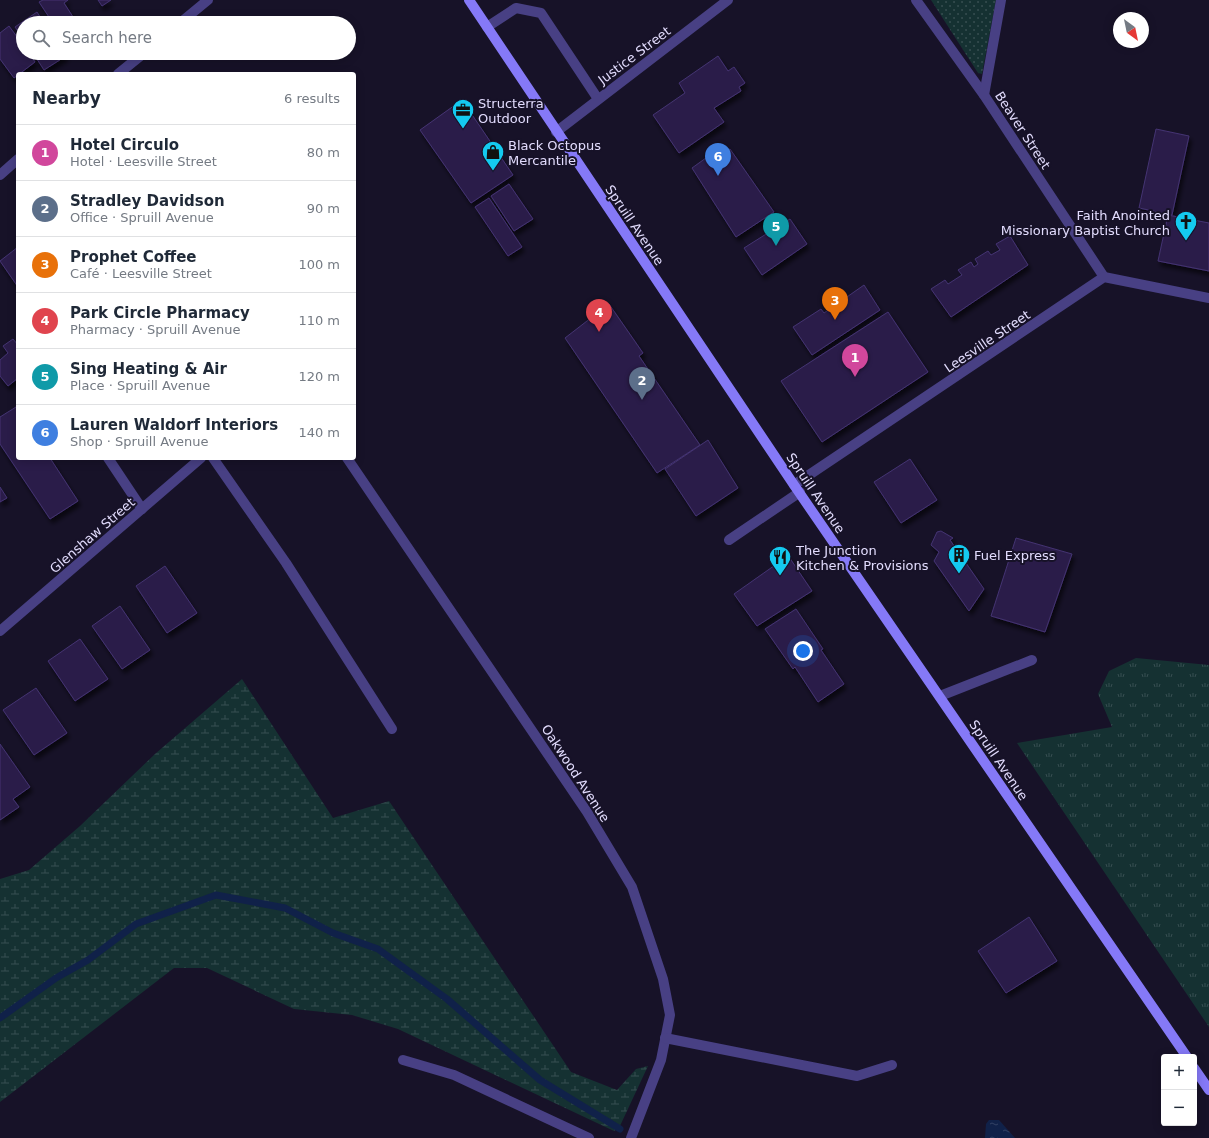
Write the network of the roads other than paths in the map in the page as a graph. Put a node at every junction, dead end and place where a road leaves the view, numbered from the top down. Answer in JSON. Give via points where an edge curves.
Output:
{"nodes":[{"id":1,"x":208,"y":0,"type":"edge"},
{"id":2,"x":469,"y":0,"type":"edge"},
{"id":3,"x":728,"y":0,"type":"edge"},
{"id":4,"x":916,"y":0,"type":"edge"},
{"id":5,"x":1001,"y":0,"type":"edge"},
{"id":6,"x":189,"y":16,"type":"edge"},
{"id":7,"x":486,"y":27,"type":"junction"},
{"id":8,"x":135,"y":60,"type":"edge"},
{"id":9,"x":120,"y":72,"type":"edge"},
{"id":10,"x":984,"y":95,"type":"junction"},
{"id":11,"x":598,"y":99,"type":"junction"},
{"id":12,"x":556,"y":132,"type":"junction"},
{"id":13,"x":16,"y":161,"type":"edge"},
{"id":14,"x":0,"y":175,"type":"edge"},
{"id":15,"x":1104,"y":277,"type":"junction"},
{"id":16,"x":1209,"y":298,"type":"edge"},
{"id":17,"x":109,"y":460,"type":"edge"},
{"id":18,"x":199,"y":460,"type":"edge"},
{"id":19,"x":214,"y":460,"type":"edge"},
{"id":20,"x":348,"y":460,"type":"edge"},
{"id":21,"x":797,"y":488,"type":"junction"},
{"id":22,"x":142,"y":509,"type":"junction"},
{"id":23,"x":728,"y":540,"type":"dead end"},
{"id":24,"x":0,"y":631,"type":"edge"},
{"id":25,"x":1032,"y":660,"type":"dead end"},
{"id":26,"x":940,"y":696,"type":"junction"},
{"id":27,"x":392,"y":729,"type":"dead end"},
{"id":28,"x":665,"y":1038,"type":"junction"},
{"id":29,"x":1185,"y":1054,"type":"edge"},
{"id":30,"x":403,"y":1060,"type":"dead end"},
{"id":31,"x":892,"y":1065,"type":"dead end"},
{"id":32,"x":1197,"y":1072,"type":"edge"},
{"id":33,"x":1209,"y":1090,"type":"edge"},
{"id":34,"x":589,"y":1138,"type":"edge"},
{"id":35,"x":631,"y":1138,"type":"edge"}],
"edges":[{"from":1,"to":6,"type":"street"},
{"from":2,"to":7,"type":"street","name":"Spruill Avenue"},
{"from":3,"to":11,"type":"street","name":"Justice Street"},
{"from":4,"to":10,"type":"street","name":"Beaver Street"},
{"from":5,"to":10,"type":"street"},
{"from":7,"to":11,"type":"street","via":[[516,8],[541,13]]},
{"from":7,"to":12,"type":"street","name":"Spruill Avenue"},
{"from":8,"to":9,"type":"street"},
{"from":10,"to":15,"type":"street","name":"Beaver Street"},
{"from":11,"to":12,"type":"street","name":"Justice Street"},
{"from":12,"to":21,"type":"street","name":"Spruill Avenue"},
{"from":13,"to":14,"type":"street"},
{"from":15,"to":16,"type":"street"},
{"from":15,"to":21,"type":"street","name":"Leesville Street"},
{"from":17,"to":22,"type":"street"},
{"from":18,"to":22,"type":"street","name":"Glenshaw Street"},
{"from":19,"to":27,"type":"street","via":[[286,563]]},
{"from":20,"to":28,"type":"street","name":"Oakwood Avenue","via":[[587,812],[632,887],[663,979],[670,1015]]},
{"from":21,"to":23,"type":"street","name":"Leesville Street"},
{"from":21,"to":26,"type":"street","name":"Spruill Avenue"},
{"from":22,"to":24,"type":"street","name":"Glenshaw Street"},
{"from":25,"to":26,"type":"street"},
{"from":26,"to":29,"type":"street","name":"Spruill Avenue"},
{"from":28,"to":31,"type":"street","via":[[857,1076]]},
{"from":28,"to":35,"type":"street","name":"Oakwood Avenue","via":[[661,1060]]},
{"from":30,"to":34,"type":"street","via":[[454,1075]]},
{"from":32,"to":33,"type":"street"}]}
